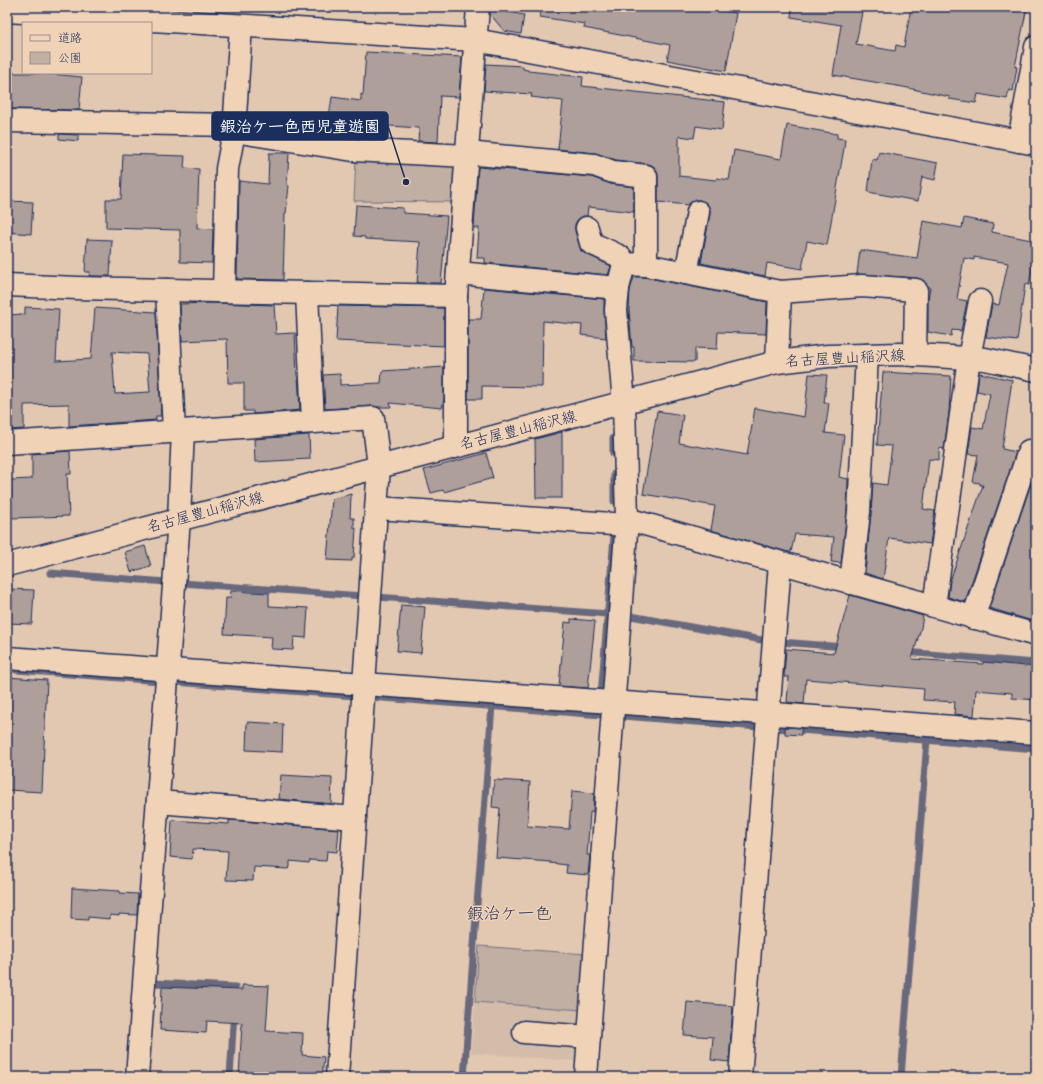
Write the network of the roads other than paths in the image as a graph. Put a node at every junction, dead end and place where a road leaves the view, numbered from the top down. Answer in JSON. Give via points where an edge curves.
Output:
{"nodes":[{"id":1,"x":478,"y":7,"type":"edge"},
{"id":2,"x":7,"y":11,"type":"edge"},
{"id":3,"x":241,"y":26,"type":"junction"},
{"id":4,"x":475,"y":40,"type":"junction"},
{"id":5,"x":1035,"y":60,"type":"edge"},
{"id":6,"x":7,"y":121,"type":"edge"},
{"id":7,"x":234,"y":128,"type":"junction"},
{"id":8,"x":1028,"y":143,"type":"edge"},
{"id":9,"x":467,"y":155,"type":"junction"},
{"id":10,"x":698,"y":212,"type":"dead end"},
{"id":11,"x":587,"y":228,"type":"dead end"},
{"id":12,"x":624,"y":264,"type":"junction"},
{"id":13,"x":646,"y":265,"type":"junction"},
{"id":14,"x":458,"y":273,"type":"junction"},
{"id":15,"x":686,"y":273,"type":"junction"},
{"id":16,"x":7,"y":285,"type":"edge"},
{"id":17,"x":618,"y":288,"type":"junction"},
{"id":18,"x":167,"y":290,"type":"junction"},
{"id":19,"x":224,"y":291,"type":"junction"},
{"id":20,"x":780,"y":292,"type":"junction"},
{"id":21,"x":307,"y":293,"type":"junction"},
{"id":22,"x":456,"y":296,"type":"junction"},
{"id":23,"x":980,"y":301,"type":"dead end"},
{"id":24,"x":867,"y":355,"type":"junction"},
{"id":25,"x":915,"y":355,"type":"junction"},
{"id":26,"x":969,"y":358,"type":"junction"},
{"id":27,"x":777,"y":362,"type":"junction"},
{"id":28,"x":1036,"y":370,"type":"edge"},
{"id":29,"x":624,"y":403,"type":"junction"},
{"id":30,"x":313,"y":422,"type":"junction"},
{"id":31,"x":178,"y":431,"type":"junction"},
{"id":32,"x":7,"y":443,"type":"edge"},
{"id":33,"x":456,"y":446,"type":"junction"},
{"id":34,"x":1028,"y":451,"type":"dead end"},
{"id":35,"x":379,"y":466,"type":"junction"},
{"id":36,"x":377,"y":508,"type":"junction"},
{"id":37,"x":179,"y":519,"type":"junction"},
{"id":38,"x":627,"y":522,"type":"junction"},
{"id":39,"x":780,"y":563,"type":"junction"},
{"id":40,"x":7,"y":565,"type":"edge"},
{"id":41,"x":851,"y":583,"type":"junction"},
{"id":42,"x":934,"y":606,"type":"junction"},
{"id":43,"x":973,"y":618,"type":"junction"},
{"id":44,"x":1036,"y":636,"type":"edge"},
{"id":45,"x":7,"y":658,"type":"edge"},
{"id":46,"x":168,"y":670,"type":"junction"},
{"id":47,"x":364,"y":684,"type":"junction"},
{"id":48,"x":614,"y":702,"type":"junction"},
{"id":49,"x":768,"y":714,"type":"junction"},
{"id":50,"x":1036,"y":733,"type":"edge"},
{"id":51,"x":158,"y":802,"type":"junction"},
{"id":52,"x":355,"y":818,"type":"junction"},
{"id":53,"x":524,"y":1032,"type":"dead end"},
{"id":54,"x":589,"y":1037,"type":"junction"},
{"id":55,"x":137,"y":1077,"type":"edge"},
{"id":56,"x":337,"y":1077,"type":"edge"},
{"id":57,"x":586,"y":1077,"type":"edge"},
{"id":58,"x":740,"y":1077,"type":"edge"}],
"edges":[{"from":1,"to":4,"type":"street"},
{"from":2,"to":3,"type":"street"},
{"from":3,"to":4,"type":"street"},
{"from":3,"to":7,"type":"street"},
{"from":4,"to":8,"type":"street"},
{"from":4,"to":9,"type":"street"},
{"from":5,"to":8,"type":"street"},
{"from":6,"to":7,"type":"street"},
{"from":7,"to":9,"type":"street","via":[[353,150]]},
{"from":7,"to":19,"type":"street","via":[[227,170]]},
{"from":9,"to":13,"type":"street","via":[[594,165],[613,172],[646,176]]},
{"from":9,"to":14,"type":"street"},
{"from":10,"to":15,"type":"street"},
{"from":11,"to":12,"type":"street","via":[[591,243],[621,257]]},
{"from":12,"to":13,"type":"street"},
{"from":12,"to":17,"type":"street"},
{"from":13,"to":15,"type":"street"},
{"from":14,"to":17,"type":"street"},
{"from":14,"to":22,"type":"street"},
{"from":15,"to":20,"type":"street"},
{"from":16,"to":18,"type":"street"},
{"from":17,"to":29,"type":"street","via":[[616,310]]},
{"from":18,"to":19,"type":"street"},
{"from":18,"to":31,"type":"street"},
{"from":19,"to":21,"type":"street"},
{"from":20,"to":25,"type":"street","via":[[862,286],[916,290]]},
{"from":20,"to":27,"type":"street"},
{"from":21,"to":22,"type":"street"},
{"from":21,"to":30,"type":"street"},
{"from":22,"to":33,"type":"street"},
{"from":23,"to":26,"type":"street"},
{"from":24,"to":25,"type":"street","name":"名古屋豊山稲沢線"},
{"from":24,"to":27,"type":"street","name":"名古屋豊山稲沢線","via":[[828,356]]},
{"from":24,"to":41,"type":"street","via":[[859,512]]},
{"from":25,"to":26,"type":"street","name":"名古屋豊山稲沢線"},
{"from":26,"to":28,"type":"street","name":"名古屋豊山稲沢線"},
{"from":26,"to":42,"type":"street"},
{"from":27,"to":29,"type":"street","name":"名古屋豊山稲沢線"},
{"from":29,"to":33,"type":"street","name":"名古屋豊山稲沢線"},
{"from":29,"to":38,"type":"street"},
{"from":30,"to":31,"type":"street"},
{"from":30,"to":35,"type":"street","via":[[373,418]]},
{"from":31,"to":32,"type":"street"},
{"from":31,"to":37,"type":"street"},
{"from":33,"to":35,"type":"street","name":"名古屋豊山稲沢線"},
{"from":34,"to":43,"type":"street"},
{"from":35,"to":36,"type":"street"},
{"from":35,"to":37,"type":"street","name":"名古屋豊山稲沢線"},
{"from":36,"to":38,"type":"street"},
{"from":36,"to":47,"type":"street"},
{"from":37,"to":40,"type":"street","name":"名古屋豊山稲沢線"},
{"from":37,"to":46,"type":"street"},
{"from":38,"to":39,"type":"street"},
{"from":38,"to":48,"type":"street"},
{"from":39,"to":41,"type":"street"},
{"from":39,"to":49,"type":"street"},
{"from":41,"to":42,"type":"street"},
{"from":42,"to":43,"type":"street"},
{"from":43,"to":44,"type":"street"},
{"from":45,"to":46,"type":"street"},
{"from":46,"to":47,"type":"street"},
{"from":46,"to":51,"type":"street"},
{"from":47,"to":48,"type":"street"},
{"from":47,"to":52,"type":"street"},
{"from":48,"to":49,"type":"street"},
{"from":48,"to":54,"type":"street"},
{"from":49,"to":50,"type":"street"},
{"from":49,"to":58,"type":"street"},
{"from":51,"to":52,"type":"street"},
{"from":51,"to":55,"type":"street"},
{"from":52,"to":56,"type":"street"},
{"from":53,"to":54,"type":"street"},
{"from":54,"to":57,"type":"street"}]}
